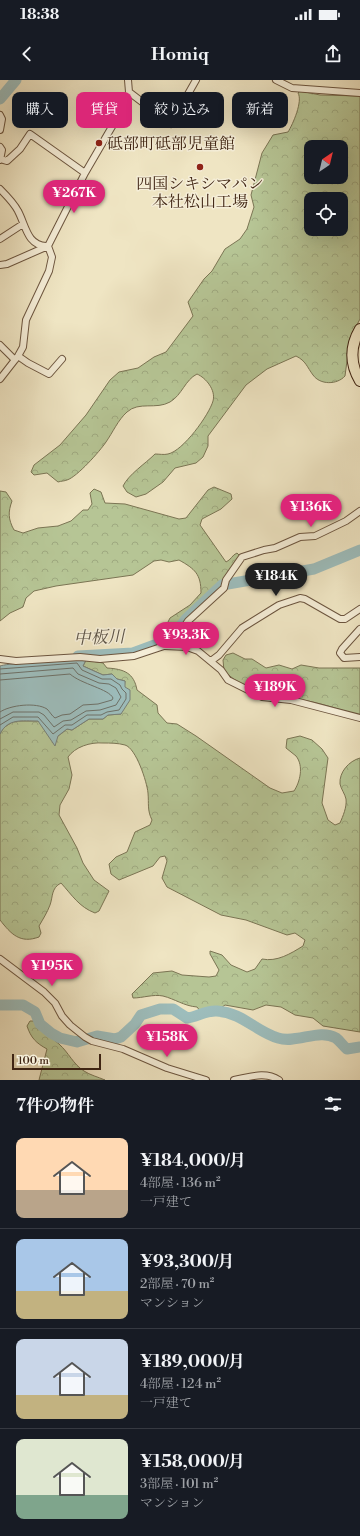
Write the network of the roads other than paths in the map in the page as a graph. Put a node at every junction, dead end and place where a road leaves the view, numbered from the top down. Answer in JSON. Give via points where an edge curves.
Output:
{"nodes":[{"id":1,"x":128,"y":80,"type":"edge"},
{"id":2,"x":196,"y":80,"type":"edge"},
{"id":3,"x":276,"y":80,"type":"edge"},
{"id":4,"x":129,"y":92,"type":"edge"},
{"id":5,"x":360,"y":93,"type":"edge"},
{"id":6,"x":132,"y":94,"type":"edge"},
{"id":7,"x":0,"y":115,"type":"edge"},
{"id":8,"x":111,"y":128,"type":"edge"},
{"id":9,"x":0,"y":130,"type":"edge"},
{"id":10,"x":0,"y":147,"type":"edge"},
{"id":11,"x":0,"y":160,"type":"edge"},
{"id":12,"x":85,"y":173,"type":"junction"},
{"id":13,"x":0,"y":189,"type":"edge"},
{"id":14,"x":24,"y":224,"type":"junction"},
{"id":15,"x":0,"y":239,"type":"edge"},
{"id":16,"x":48,"y":246,"type":"junction"},
{"id":17,"x":0,"y":265,"type":"edge"},
{"id":18,"x":360,"y":329,"type":"edge"},
{"id":19,"x":0,"y":345,"type":"edge"},
{"id":20,"x":17,"y":358,"type":"junction"},
{"id":21,"x":62,"y":359,"type":"dead end"},
{"id":22,"x":0,"y":379,"type":"edge"},
{"id":23,"x":360,"y":381,"type":"edge"},
{"id":24,"x":360,"y":511,"type":"edge"},
{"id":25,"x":360,"y":609,"type":"edge"},
{"id":26,"x":360,"y":629,"type":"edge"},
{"id":27,"x":164,"y":646,"type":"junction"},
{"id":28,"x":360,"y":657,"type":"edge"},
{"id":29,"x":0,"y":660,"type":"edge"},
{"id":30,"x":211,"y":661,"type":"junction"},
{"id":31,"x":360,"y":718,"type":"edge"},
{"id":32,"x":0,"y":959,"type":"edge"},
{"id":33,"x":206,"y":1080,"type":"edge"},
{"id":34,"x":234,"y":1080,"type":"edge"},
{"id":35,"x":279,"y":1080,"type":"edge"}],
"edges":[{"from":1,"to":4,"type":"street"},
{"from":2,"to":6,"type":"street","via":[[171,124]]},
{"from":3,"to":5,"type":"street","via":[[292,88]]},
{"from":7,"to":9,"type":"street"},
{"from":8,"to":12,"type":"street"},
{"from":10,"to":11,"type":"street"},
{"from":11,"to":12,"type":"street","via":[[7,161],[30,134]]},
{"from":12,"to":16,"type":"street"},
{"from":13,"to":14,"type":"street","via":[[12,202]]},
{"from":14,"to":15,"type":"street"},
{"from":14,"to":16,"type":"street","via":[[32,242],[39,246]]},
{"from":16,"to":17,"type":"street"},
{"from":16,"to":20,"type":"street","via":[[52,257],[49,271],[26,320],[23,347]]},
{"from":18,"to":23,"type":"highway","via":[[352,353]]},
{"from":19,"to":20,"type":"street"},
{"from":20,"to":21,"type":"street","via":[[49,374]]},
{"from":20,"to":22,"type":"street"},
{"from":24,"to":27,"type":"street","via":[[315,536],[300,538],[242,557],[226,580],[224,588],[188,621],[174,641]]},
{"from":25,"to":30,"type":"street","via":[[349,617],[340,619],[305,599],[287,602],[242,628]]},
{"from":26,"to":28,"type":"street","via":[[340,653],[344,658]]},
{"from":27,"to":29,"type":"street","via":[[134,656],[100,659],[74,657]]},
{"from":27,"to":30,"type":"street","via":[[192,648]]},
{"from":30,"to":31,"type":"street","via":[[228,680],[262,697],[291,700]]},
{"from":32,"to":33,"type":"street","via":[[44,992],[70,1025],[85,1037]]},
{"from":34,"to":35,"type":"street","via":[[268,1075]]}]}
